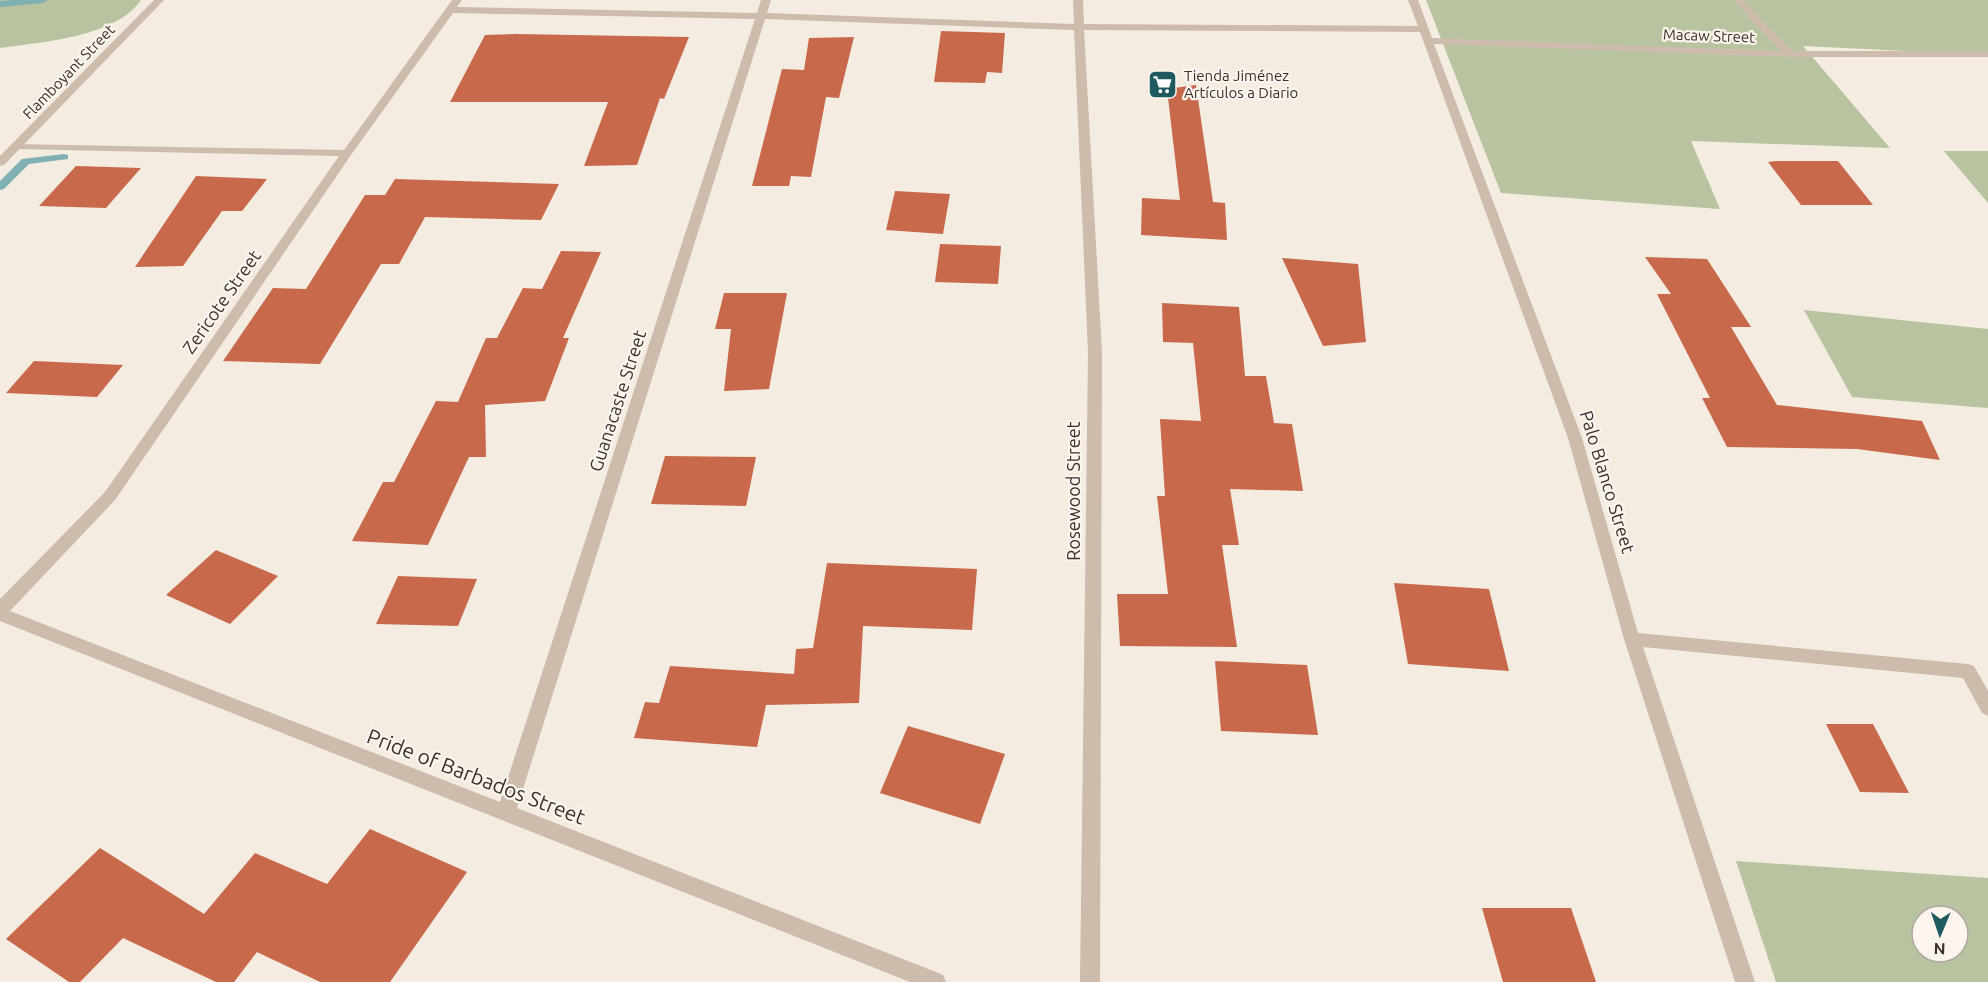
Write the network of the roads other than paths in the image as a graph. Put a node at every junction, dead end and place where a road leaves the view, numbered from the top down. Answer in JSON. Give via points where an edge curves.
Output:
{"nodes":[{"id":1,"x":159,"y":0,"type":"edge"},
{"id":2,"x":766,"y":0,"type":"edge"},
{"id":3,"x":1078,"y":0,"type":"edge"},
{"id":4,"x":1413,"y":0,"type":"edge"},
{"id":5,"x":1738,"y":0,"type":"edge"},
{"id":6,"x":454,"y":5,"type":"edge"},
{"id":7,"x":761,"y":16,"type":"junction"},
{"id":8,"x":1078,"y":27,"type":"junction"},
{"id":9,"x":1426,"y":35,"type":"junction"},
{"id":10,"x":1790,"y":54,"type":"junction"},
{"id":11,"x":1988,"y":54,"type":"edge"},
{"id":12,"x":18,"y":146,"type":"junction"},
{"id":13,"x":347,"y":153,"type":"junction"},
{"id":14,"x":0,"y":163,"type":"edge"},
{"id":15,"x":0,"y":612,"type":"edge"},
{"id":16,"x":1632,"y":639,"type":"junction"},
{"id":17,"x":1988,"y":708,"type":"edge"},
{"id":18,"x":506,"y":813,"type":"junction"},
{"id":19,"x":936,"y":982,"type":"edge"},
{"id":20,"x":1090,"y":982,"type":"edge"},
{"id":21,"x":1744,"y":982,"type":"edge"}],
"edges":[{"from":1,"to":12,"type":"street","name":"Flamboyant Street"},
{"from":2,"to":7,"type":"street","name":"Guanacaste Street"},
{"from":3,"to":8,"type":"street","name":"Rosewood Street"},
{"from":4,"to":9,"type":"street","name":"Palo Blanco Street"},
{"from":5,"to":10,"type":"street"},
{"from":6,"to":7,"type":"street","name":"Macaw Street"},
{"from":6,"to":13,"type":"street","name":"Zericote Street"},
{"from":7,"to":8,"type":"street","name":"Macaw Street"},
{"from":7,"to":18,"type":"street","name":"Guanacaste Street"},
{"from":8,"to":9,"type":"street","name":"Macaw Street"},
{"from":8,"to":20,"type":"street","name":"Rosewood Street","via":[[1095,352]]},
{"from":9,"to":10,"type":"street","name":"Macaw Street"},
{"from":9,"to":16,"type":"street","name":"Palo Blanco Street","via":[[1575,438]]},
{"from":10,"to":11,"type":"street","name":"Macaw Street"},
{"from":12,"to":13,"type":"street"},
{"from":12,"to":14,"type":"street","name":"Flamboyant Street"},
{"from":13,"to":15,"type":"street","name":"Zericote Street","via":[[110,496]]},
{"from":15,"to":18,"type":"street","name":"Pride of Barbados Street"},
{"from":16,"to":17,"type":"street","via":[[1968,670]]},
{"from":16,"to":21,"type":"street","name":"Palo Blanco Street"},
{"from":18,"to":19,"type":"street","name":"Pride of Barbados Street"}]}
